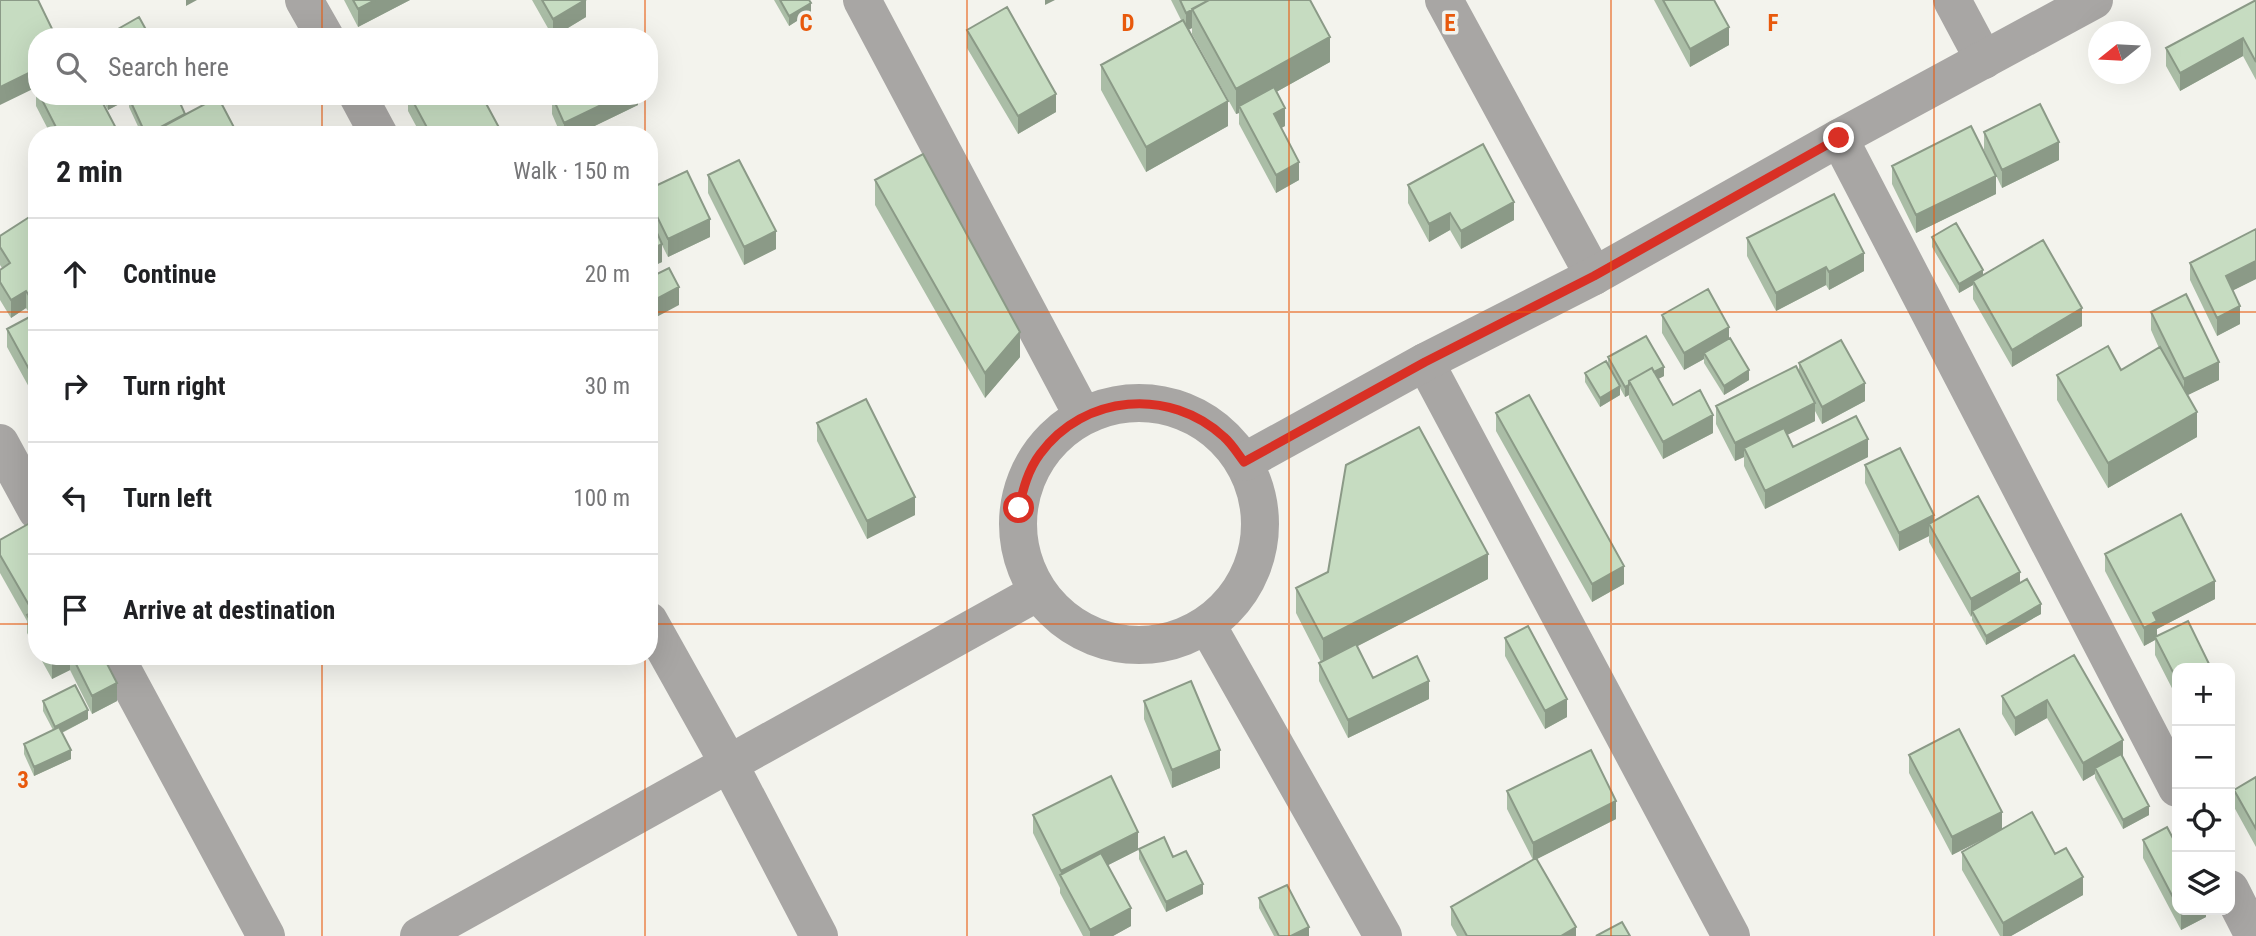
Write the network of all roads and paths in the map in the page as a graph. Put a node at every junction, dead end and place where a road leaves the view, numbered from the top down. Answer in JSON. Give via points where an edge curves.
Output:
{"nodes":[{"id":1,"x":304,"y":0,"type":"edge"},
{"id":2,"x":862,"y":0,"type":"edge"},
{"id":3,"x":1444,"y":0,"type":"edge"},
{"id":4,"x":1952,"y":0,"type":"edge"},
{"id":5,"x":2094,"y":0,"type":"edge"},
{"id":6,"x":320,"y":28,"type":"edge"},
{"id":7,"x":1984,"y":60,"type":"junction"},
{"id":8,"x":363,"y":105,"type":"edge"},
{"id":9,"x":374,"y":126,"type":"edge"},
{"id":10,"x":1839,"y":138,"type":"junction"},
{"id":11,"x":1594,"y":276,"type":"junction"},
{"id":12,"x":1425,"y":362,"type":"junction"},
{"id":13,"x":1083,"y":416,"type":"junction"},
{"id":14,"x":0,"y":443,"type":"edge"},
{"id":15,"x":1244,"y":462,"type":"junction"},
{"id":16,"x":28,"y":494,"type":"edge"},
{"id":17,"x":1038,"y":592,"type":"junction"},
{"id":18,"x":1207,"y":625,"type":"junction"},
{"id":19,"x":658,"y":637,"type":"edge"},
{"id":20,"x":120,"y":665,"type":"edge"},
{"id":21,"x":729,"y":764,"type":"junction"},
{"id":22,"x":2172,"y":778,"type":"edge"},
{"id":23,"x":2235,"y":899,"type":"edge"},
{"id":24,"x":266,"y":936,"type":"edge"},
{"id":25,"x":419,"y":936,"type":"edge"},
{"id":26,"x":819,"y":936,"type":"edge"},
{"id":27,"x":1383,"y":936,"type":"edge"},
{"id":28,"x":1731,"y":936,"type":"edge"},
{"id":29,"x":2254,"y":936,"type":"edge"}],
"edges":[{"from":1,"to":6,"type":"street"},
{"from":2,"to":13,"type":"street"},
{"from":3,"to":11,"type":"street"},
{"from":4,"to":7,"type":"street"},
{"from":5,"to":7,"type":"street"},
{"from":7,"to":10,"type":"street"},
{"from":8,"to":9,"type":"street"},
{"from":10,"to":11,"type":"street"},
{"from":10,"to":22,"type":"street"},
{"from":11,"to":12,"type":"street"},
{"from":12,"to":15,"type":"street"},
{"from":12,"to":28,"type":"street"},
{"from":13,"to":15,"type":"street","via":[[1112,405],[1142,402],[1173,407],[1201,419],[1226,438]]},
{"from":13,"to":17,"type":"street","via":[[1059,432],[1039,454],[1026,480],[1018,537]]},
{"from":14,"to":16,"type":"street"},
{"from":15,"to":18,"type":"street","via":[[1258,500],[1258,551],[1230,606]]},
{"from":17,"to":18,"type":"street","via":[[1056,613],[1103,641],[1157,645]]},
{"from":17,"to":21,"type":"street"},
{"from":18,"to":27,"type":"street"},
{"from":19,"to":21,"type":"street"},
{"from":20,"to":24,"type":"street"},
{"from":21,"to":25,"type":"street"},
{"from":21,"to":26,"type":"street"},
{"from":23,"to":29,"type":"street"}]}
